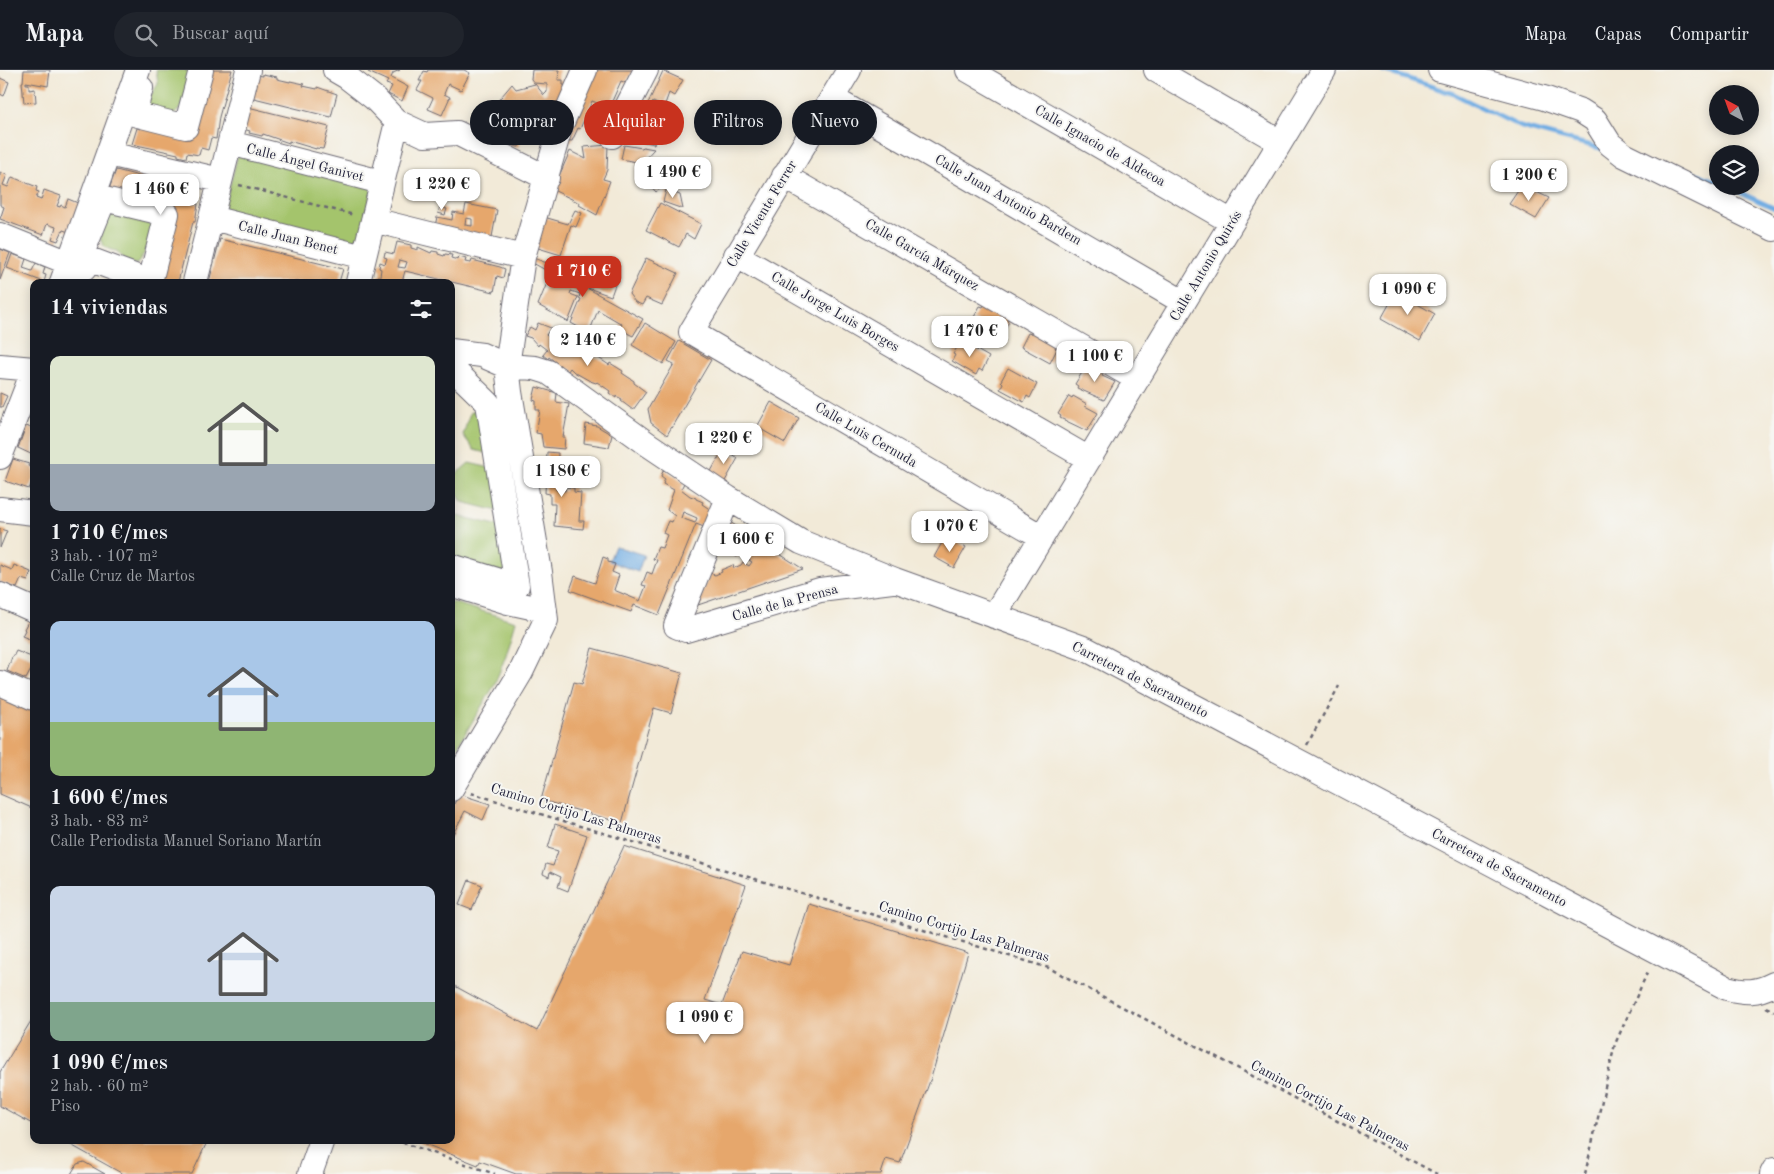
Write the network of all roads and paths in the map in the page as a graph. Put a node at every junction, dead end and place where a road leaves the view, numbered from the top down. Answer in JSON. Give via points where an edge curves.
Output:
{"nodes":[{"id":1,"x":138,"y":70,"type":"edge"},
{"id":2,"x":146,"y":70,"type":"edge"},
{"id":3,"x":201,"y":70,"type":"edge"},
{"id":4,"x":248,"y":70,"type":"edge"},
{"id":5,"x":335,"y":70,"type":"edge"},
{"id":6,"x":584,"y":70,"type":"edge"},
{"id":7,"x":646,"y":70,"type":"edge"},
{"id":8,"x":849,"y":70,"type":"edge"},
{"id":9,"x":968,"y":70,"type":"edge"},
{"id":10,"x":1156,"y":70,"type":"edge"},
{"id":11,"x":1324,"y":70,"type":"edge"},
{"id":12,"x":1440,"y":70,"type":"edge"},
{"id":13,"x":832,"y":98,"type":"junction"},
{"id":14,"x":631,"y":100,"type":"edge"},
{"id":15,"x":397,"y":122,"type":"junction"},
{"id":16,"x":1280,"y":142,"type":"junction"},
{"id":17,"x":230,"y":143,"type":"junction"},
{"id":18,"x":109,"y":154,"type":"junction"},
{"id":19,"x":784,"y":176,"type":"junction"},
{"id":20,"x":547,"y":178,"type":"junction"},
{"id":21,"x":220,"y":180,"type":"junction"},
{"id":22,"x":381,"y":182,"type":"junction"},
{"id":23,"x":212,"y":218,"type":"junction"},
{"id":24,"x":372,"y":220,"type":"junction"},
{"id":25,"x":1232,"y":222,"type":"junction"},
{"id":26,"x":1774,"y":230,"type":"edge"},
{"id":27,"x":0,"y":235,"type":"edge"},
{"id":28,"x":736,"y":255,"type":"junction"},
{"id":29,"x":364,"y":257,"type":"junction"},
{"id":30,"x":524,"y":257,"type":"junction"},
{"id":31,"x":66,"y":273,"type":"edge"},
{"id":32,"x":101,"y":279,"type":"edge"},
{"id":33,"x":196,"y":279,"type":"edge"},
{"id":34,"x":359,"y":279,"type":"edge"},
{"id":35,"x":1183,"y":302,"type":"junction"},
{"id":36,"x":691,"y":332,"type":"joint"},
{"id":37,"x":455,"y":352,"type":"edge"},
{"id":38,"x":0,"y":366,"type":"edge"},
{"id":39,"x":507,"y":366,"type":"junction"},
{"id":40,"x":30,"y":369,"type":"edge"},
{"id":41,"x":455,"y":371,"type":"edge"},
{"id":42,"x":30,"y":379,"type":"edge"},
{"id":43,"x":1137,"y":379,"type":"junction"},
{"id":44,"x":0,"y":457,"type":"edge"},
{"id":45,"x":1089,"y":459,"type":"junction"},
{"id":46,"x":728,"y":498,"type":"junction"},
{"id":47,"x":0,"y":510,"type":"edge"},
{"id":48,"x":30,"y":513,"type":"edge"},
{"id":49,"x":1042,"y":538,"type":"junction"},
{"id":50,"x":455,"y":567,"type":"edge"},
{"id":51,"x":895,"y":580,"type":"junction"},
{"id":52,"x":455,"y":585,"type":"edge"},
{"id":53,"x":0,"y":595,"type":"edge"},
{"id":54,"x":30,"y":605,"type":"edge"},
{"id":55,"x":545,"y":610,"type":"junction"},
{"id":56,"x":994,"y":616,"type":"junction"},
{"id":57,"x":0,"y":683,"type":"edge"},
{"id":58,"x":1339,"y":686,"type":"dead end"},
{"id":59,"x":30,"y":696,"type":"edge"},
{"id":60,"x":1298,"y":762,"type":"junction"},
{"id":61,"x":455,"y":783,"type":"edge"},
{"id":62,"x":455,"y":789,"type":"edge"},
{"id":63,"x":1657,"y":951,"type":"junction"},
{"id":64,"x":1774,"y":984,"type":"edge"},
{"id":65,"x":321,"y":1144,"type":"edge"},
{"id":66,"x":407,"y":1144,"type":"edge"},
{"id":67,"x":1774,"y":1170,"type":"edge"},
{"id":68,"x":310,"y":1174,"type":"edge"},
{"id":69,"x":495,"y":1174,"type":"edge"},
{"id":70,"x":1437,"y":1174,"type":"edge"},
{"id":71,"x":1585,"y":1174,"type":"edge"},
{"id":72,"x":1772,"y":1174,"type":"edge"}],
"edges":[{"from":1,"to":18,"type":"street"},
{"from":2,"to":3,"type":"street","via":[[134,114],[186,127]]},
{"from":4,"to":17,"type":"street"},
{"from":5,"to":15,"type":"street","via":[[374,98]]},
{"from":6,"to":20,"type":"street","via":[[561,125]]},
{"from":7,"to":14,"type":"street"},
{"from":8,"to":13,"type":"street","name":"Calle Vicente Ferrer"},
{"from":9,"to":25,"type":"street","name":"Calle Ignacio de Aldecoa"},
{"from":10,"to":16,"type":"street"},
{"from":11,"to":16,"type":"street","name":"Calle Antonio Quirós"},
{"from":12,"to":26,"type":"street","via":[[1544,98],[1585,113],[1595,120],[1616,150],[1624,155]]},
{"from":13,"to":19,"type":"street","name":"Calle Vicente Ferrer"},
{"from":13,"to":35,"type":"street","name":"Calle Juan Antonio Bardem"},
{"from":15,"to":20,"type":"street","via":[[425,135],[457,133]]},
{"from":15,"to":22,"type":"street"},
{"from":16,"to":25,"type":"street","name":"Calle Antonio Quirós"},
{"from":17,"to":21,"type":"street"},
{"from":17,"to":22,"type":"street","name":"Calle Ángel Ganivet"},
{"from":18,"to":21,"type":"street"},
{"from":18,"to":31,"type":"street"},
{"from":19,"to":28,"type":"street","name":"Calle Vicente Ferrer"},
{"from":19,"to":43,"type":"street","name":"Calle García Márquez"},
{"from":20,"to":30,"type":"street"},
{"from":21,"to":23,"type":"street"},
{"from":21,"to":24,"type":"path"},
{"from":22,"to":24,"type":"street"},
{"from":23,"to":29,"type":"street","name":"Calle Juan Benet"},
{"from":23,"to":33,"type":"street"},
{"from":24,"to":29,"type":"street"},
{"from":24,"to":30,"type":"street"},
{"from":25,"to":35,"type":"street","name":"Calle Antonio Quirós"},
{"from":27,"to":31,"type":"street"},
{"from":28,"to":36,"type":"street","name":"Calle Vicente Ferrer"},
{"from":28,"to":45,"type":"street","name":"Calle Jorge Luis Borges"},
{"from":29,"to":34,"type":"street"},
{"from":30,"to":39,"type":"street"},
{"from":31,"to":32,"type":"street"},
{"from":35,"to":43,"type":"street","name":"Calle Antonio Quirós"},
{"from":36,"to":49,"type":"street","name":"Calle Luis Cernuda"},
{"from":37,"to":39,"type":"street","name":"Carretera de Sacramento","via":[[482,355]]},
{"from":38,"to":40,"type":"street"},
{"from":39,"to":46,"type":"street","name":"Carretera de Sacramento","via":[[548,372]]},
{"from":39,"to":55,"type":"street"},
{"from":41,"to":50,"type":"street","via":[[488,403],[517,586]]},
{"from":42,"to":44,"type":"street"},
{"from":43,"to":45,"type":"street","name":"Calle Antonio Quirós"},
{"from":45,"to":49,"type":"street","name":"Calle Antonio Quirós"},
{"from":46,"to":51,"type":"street","name":"Carretera de Sacramento","via":[[801,542]]},
{"from":46,"to":51,"type":"street","name":"Calle de la Prensa","via":[[676,626],[686,630],[820,590]]},
{"from":47,"to":48,"type":"street"},
{"from":49,"to":56,"type":"street","name":"Calle Antonio Quirós"},
{"from":51,"to":56,"type":"street","name":"Carretera de Sacramento"},
{"from":52,"to":55,"type":"street"},
{"from":53,"to":54,"type":"street"},
{"from":55,"to":61,"type":"street","via":[[546,620],[521,672]]},
{"from":56,"to":60,"type":"street","name":"Carretera de Sacramento","via":[[1086,649]]},
{"from":57,"to":59,"type":"street"},
{"from":58,"to":60,"type":"path"},
{"from":60,"to":63,"type":"street","name":"Carretera de Sacramento"},
{"from":62,"to":70,"type":"path","name":"Camino Cortijo Las Palmeras","via":[[1049,968]]},
{"from":63,"to":64,"type":"street","name":"Carretera de Sacramento","via":[[1727,988],[1752,992]]},
{"from":63,"to":71,"type":"path","via":[[1615,1044]]},
{"from":65,"to":68,"type":"street"},
{"from":66,"to":69,"type":"path"},
{"from":67,"to":72,"type":"street"}]}
